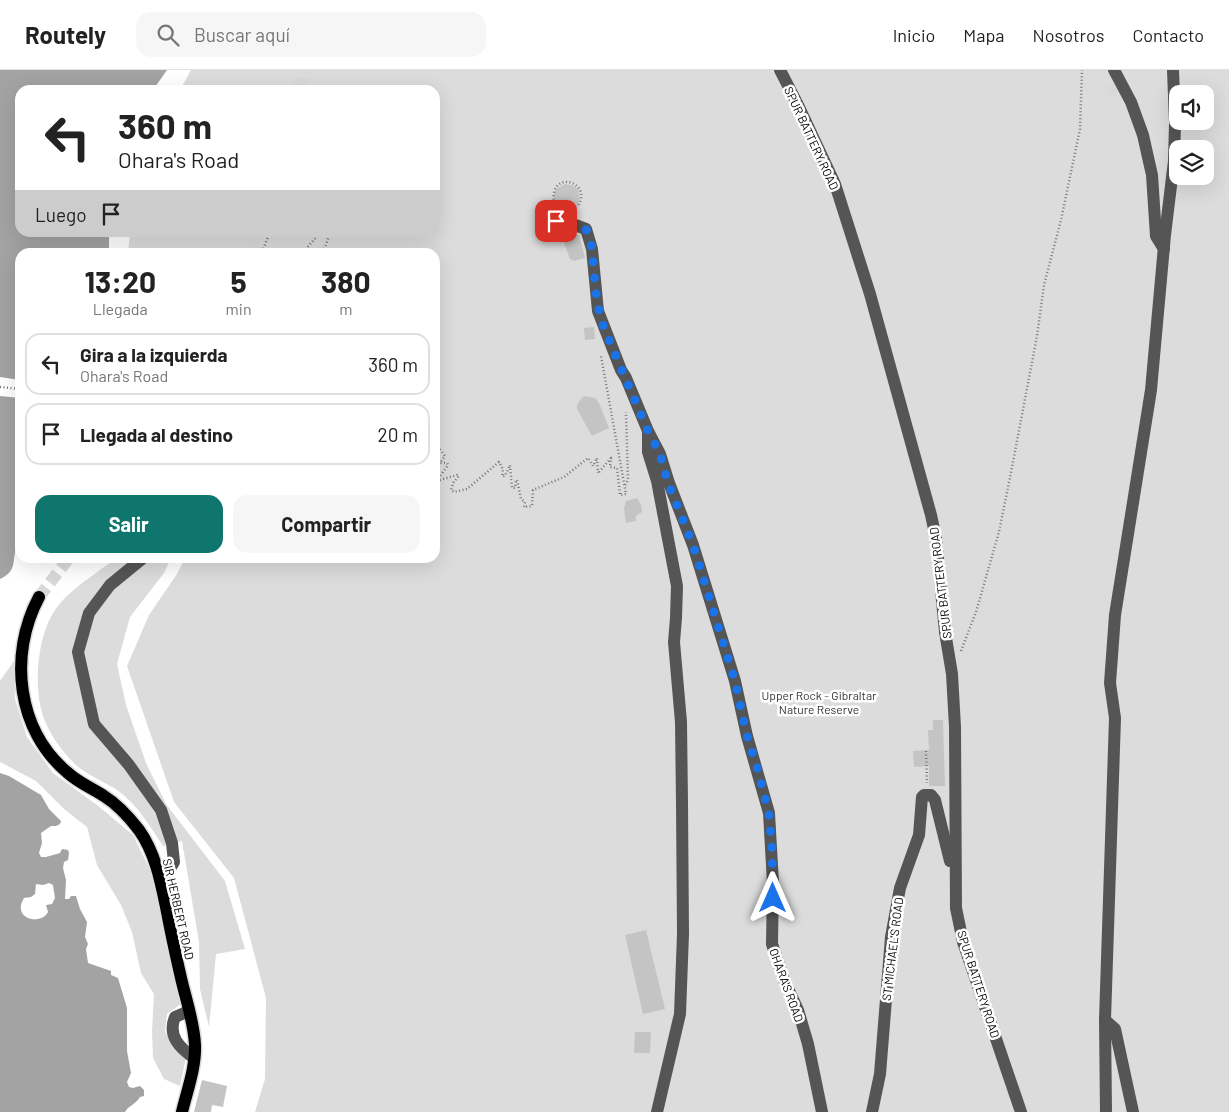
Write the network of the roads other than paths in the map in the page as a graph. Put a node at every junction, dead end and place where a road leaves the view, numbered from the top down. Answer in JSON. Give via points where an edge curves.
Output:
{"nodes":[{"id":1,"x":780,"y":70,"type":"edge"},
{"id":2,"x":1114,"y":70,"type":"edge"},
{"id":3,"x":1173,"y":70,"type":"edge"},
{"id":4,"x":556,"y":221,"type":"road end"},
{"id":5,"x":1164,"y":249,"type":"junction"},
{"id":6,"x":648,"y":431,"type":"junction"},
{"id":7,"x":136,"y":563,"type":"edge"},
{"id":8,"x":39,"y":597,"type":"tunnel mouth"},
{"id":9,"x":955,"y":880,"type":"junction"},
{"id":10,"x":161,"y":883,"type":"junction"},
{"id":11,"x":189,"y":1011,"type":"junction"},
{"id":12,"x":1106,"y":1020,"type":"junction"},
{"id":13,"x":194,"y":1058,"type":"junction"},
{"id":14,"x":182,"y":1112,"type":"edge"},
{"id":15,"x":657,"y":1112,"type":"edge"},
{"id":16,"x":822,"y":1112,"type":"edge"},
{"id":17,"x":872,"y":1112,"type":"edge"},
{"id":18,"x":1021,"y":1112,"type":"edge"},
{"id":19,"x":1106,"y":1112,"type":"edge"},
{"id":20,"x":1133,"y":1112,"type":"edge"}],
"edges":[{"from":1,"to":9,"type":"street","name":"SPUR BATTERY ROAD","via":[[835,184],[870,294],[936,538],[955,727]]},
{"from":2,"to":5,"type":"street","via":[[1143,134],[1152,175],[1156,236]]},
{"from":3,"to":5,"type":"street","via":[[1174,161]]},
{"from":4,"to":6,"type":"street","name":"OHARA'S ROAD","via":[[586,229],[592,249],[598,311]]},
{"from":5,"to":12,"type":"street","via":[[1151,390],[1115,615],[1110,683],[1115,718]]},
{"from":6,"to":15,"type":"street","via":[[648,452],[657,481],[677,586],[674,642],[681,722],[682,794],[680,1014]]},
{"from":6,"to":16,"type":"street","name":"OHARA'S ROAD","via":[[660,454],[693,545],[735,681],[757,767],[769,814],[772,849],[772,944],[798,1010]]},
{"from":7,"to":10,"type":"street","via":[[110,585],[89,613],[78,652],[94,724],[161,810],[172,843],[174,862]]},
{"from":8,"to":10,"type":"main road","name":"SIR HERBERT ROAD","via":[[24,636],[21,661],[22,694],[30,720],[59,765],[81,783],[111,800],[138,829],[154,860]]},
{"from":9,"to":17,"type":"street","name":"ST MICHAEL'S ROAD","via":[[936,804],[927,794],[922,797],[919,835],[900,888],[891,937],[880,1074]]},
{"from":9,"to":18,"type":"street","name":"SPUR BATTERY ROAD","via":[[956,908],[963,942]]},
{"from":10,"to":11,"type":"main road","name":"SIR HERBERT ROAD"},
{"from":11,"to":13,"type":"main road","name":"SIR HERBERT ROAD","via":[[195,1042]]},
{"from":11,"to":13,"type":"street","via":[[174,1016],[172,1032],[177,1045]]},
{"from":12,"to":19,"type":"street"},
{"from":12,"to":20,"type":"street","via":[[1115,1029]]},
{"from":13,"to":14,"type":"main road","name":"SIR HERBERT ROAD"}]}
